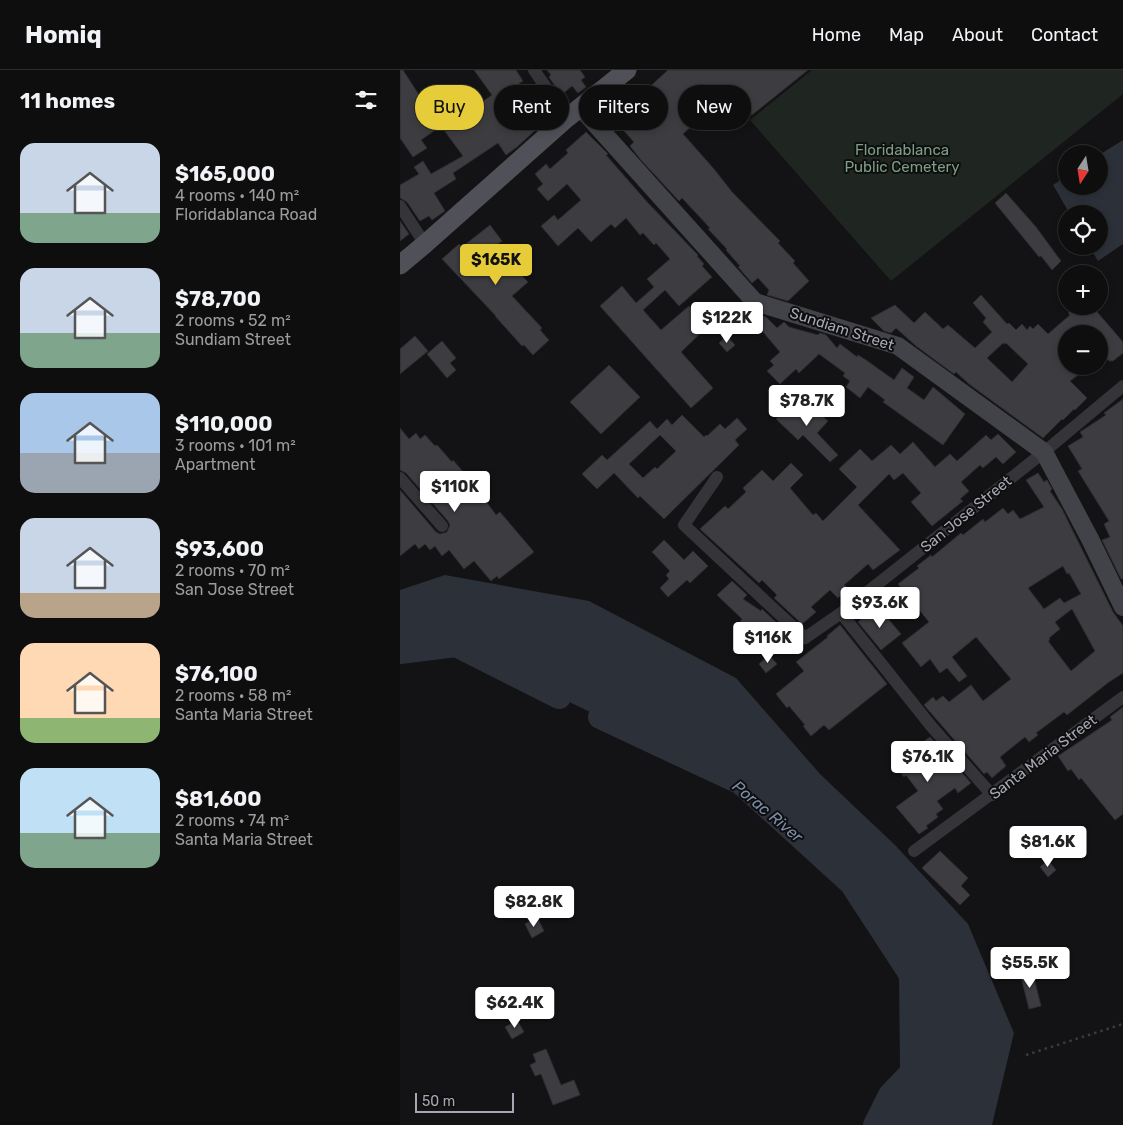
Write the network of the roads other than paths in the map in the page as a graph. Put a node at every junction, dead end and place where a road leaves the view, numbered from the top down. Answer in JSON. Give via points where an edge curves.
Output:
{"nodes":[{"id":1,"x":534,"y":70,"type":"edge"},
{"id":2,"x":627,"y":70,"type":"edge"},
{"id":3,"x":573,"y":112,"type":"junction"},
{"id":4,"x":400,"y":206,"type":"edge"},
{"id":5,"x":426,"y":244,"type":"junction"},
{"id":6,"x":400,"y":265,"type":"edge"},
{"id":7,"x":1123,"y":386,"type":"edge"},
{"id":8,"x":1044,"y":452,"type":"junction"},
{"id":9,"x":717,"y":477,"type":"dead end"},
{"id":10,"x":400,"y":478,"type":"edge"},
{"id":11,"x":442,"y":526,"type":"dead end"},
{"id":12,"x":1123,"y":606,"type":"edge"},
{"id":13,"x":841,"y":613,"type":"junction"},
{"id":14,"x":1123,"y":697,"type":"edge"},
{"id":15,"x":992,"y":795,"type":"junction"},
{"id":16,"x":914,"y":850,"type":"dead end"}],
"edges":[{"from":1,"to":3,"type":"street"},
{"from":2,"to":3,"type":"main road"},
{"from":3,"to":5,"type":"main road"},
{"from":3,"to":8,"type":"street","name":"Sundiam Street","via":[[756,302],[898,346]]},
{"from":4,"to":5,"type":"street"},
{"from":5,"to":6,"type":"main road"},
{"from":7,"to":8,"type":"street","name":"San Jose Street"},
{"from":8,"to":12,"type":"street","name":"Sundiam Street"},
{"from":8,"to":13,"type":"street","name":"San Jose Street"},
{"from":9,"to":13,"type":"street","name":"San Jose Street","via":[[684,526],[805,638]]},
{"from":10,"to":11,"type":"street"},
{"from":13,"to":15,"type":"street","via":[[931,726]]},
{"from":14,"to":15,"type":"street","name":"Santa Maria Street"},
{"from":15,"to":16,"type":"street","name":"Santa Maria Street"}]}
